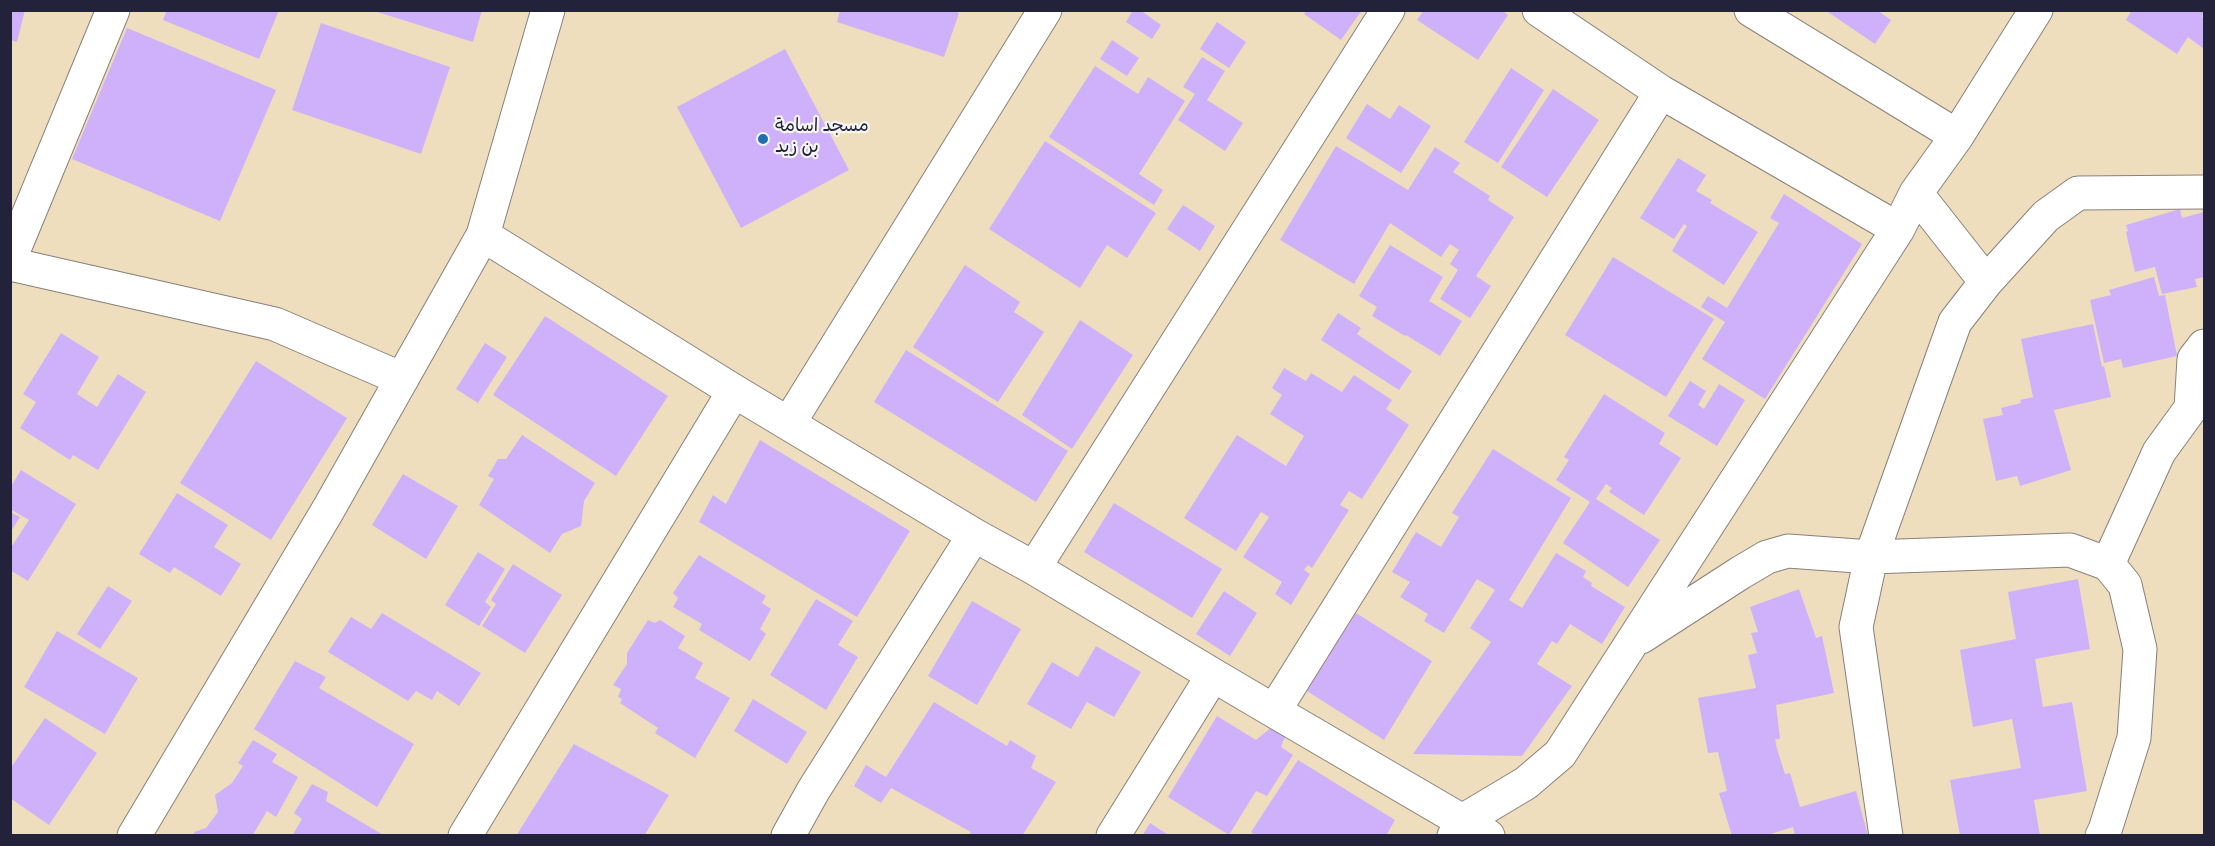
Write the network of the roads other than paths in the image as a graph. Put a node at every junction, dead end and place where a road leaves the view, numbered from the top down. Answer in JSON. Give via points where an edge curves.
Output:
{"nodes":[{"id":1,"x":113,"y":10,"type":"edge"},
{"id":2,"x":548,"y":10,"type":"edge"},
{"id":3,"x":1045,"y":10,"type":"edge"},
{"id":4,"x":1388,"y":10,"type":"edge"},
{"id":5,"x":1539,"y":10,"type":"edge"},
{"id":6,"x":1751,"y":10,"type":"edge"},
{"id":7,"x":2036,"y":10,"type":"edge"},
{"id":8,"x":1661,"y":92,"type":"junction"},
{"id":9,"x":1957,"y":136,"type":"junction"},
{"id":10,"x":2205,"y":192,"type":"edge"},
{"id":11,"x":1916,"y":193,"type":"junction"},
{"id":12,"x":1898,"y":229,"type":"junction"},
{"id":13,"x":483,"y":235,"type":"junction"},
{"id":14,"x":10,"y":259,"type":"edge"},
{"id":15,"x":10,"y":264,"type":"edge"},
{"id":16,"x":1986,"y":282,"type":"junction"},
{"id":17,"x":2205,"y":346,"type":"edge"},
{"id":18,"x":402,"y":379,"type":"junction"},
{"id":19,"x":734,"y":392,"type":"junction"},
{"id":20,"x":789,"y":423,"type":"junction"},
{"id":21,"x":974,"y":535,"type":"junction"},
{"id":22,"x":1871,"y":557,"type":"junction"},
{"id":23,"x":2108,"y":564,"type":"junction"},
{"id":24,"x":1034,"y":568,"type":"junction"},
{"id":25,"x":1632,"y":642,"type":"junction"},
{"id":26,"x":1213,"y":675,"type":"junction"},
{"id":27,"x":1274,"y":711,"type":"junction"},
{"id":28,"x":1468,"y":830,"type":"edge"},
{"id":29,"x":134,"y":836,"type":"edge"},
{"id":30,"x":465,"y":836,"type":"edge"},
{"id":31,"x":788,"y":836,"type":"edge"},
{"id":32,"x":1113,"y":836,"type":"edge"},
{"id":33,"x":1886,"y":836,"type":"edge"},
{"id":34,"x":2102,"y":836,"type":"edge"}],
"edges":[{"from":1,"to":14,"type":"street"},
{"from":2,"to":13,"type":"street"},
{"from":3,"to":20,"type":"street"},
{"from":4,"to":24,"type":"street"},
{"from":5,"to":8,"type":"street"},
{"from":6,"to":9,"type":"street"},
{"from":7,"to":9,"type":"street"},
{"from":8,"to":12,"type":"street"},
{"from":8,"to":27,"type":"street"},
{"from":9,"to":11,"type":"street"},
{"from":10,"to":16,"type":"street","via":[[2078,193],[2046,216]]},
{"from":11,"to":12,"type":"street"},
{"from":11,"to":16,"type":"street"},
{"from":12,"to":25,"type":"street"},
{"from":13,"to":18,"type":"street"},
{"from":13,"to":19,"type":"street"},
{"from":15,"to":18,"type":"street","via":[[275,324]]},
{"from":16,"to":22,"type":"street","via":[[1955,322]]},
{"from":17,"to":23,"type":"street","via":[[2194,358],[2191,408],[2159,452]]},
{"from":18,"to":29,"type":"street"},
{"from":19,"to":20,"type":"street"},
{"from":19,"to":30,"type":"street"},
{"from":20,"to":21,"type":"street"},
{"from":21,"to":24,"type":"street"},
{"from":21,"to":31,"type":"street"},
{"from":22,"to":23,"type":"street","via":[[2070,550]]},
{"from":22,"to":25,"type":"street","via":[[1788,551],[1767,557]]},
{"from":22,"to":33,"type":"street","via":[[1856,627]]},
{"from":23,"to":34,"type":"street","via":[[2125,585],[2140,649],[2134,738]]},
{"from":24,"to":26,"type":"street"},
{"from":25,"to":28,"type":"street","via":[[1560,754]]},
{"from":26,"to":27,"type":"street"},
{"from":26,"to":32,"type":"street"},
{"from":27,"to":28,"type":"street"}]}
